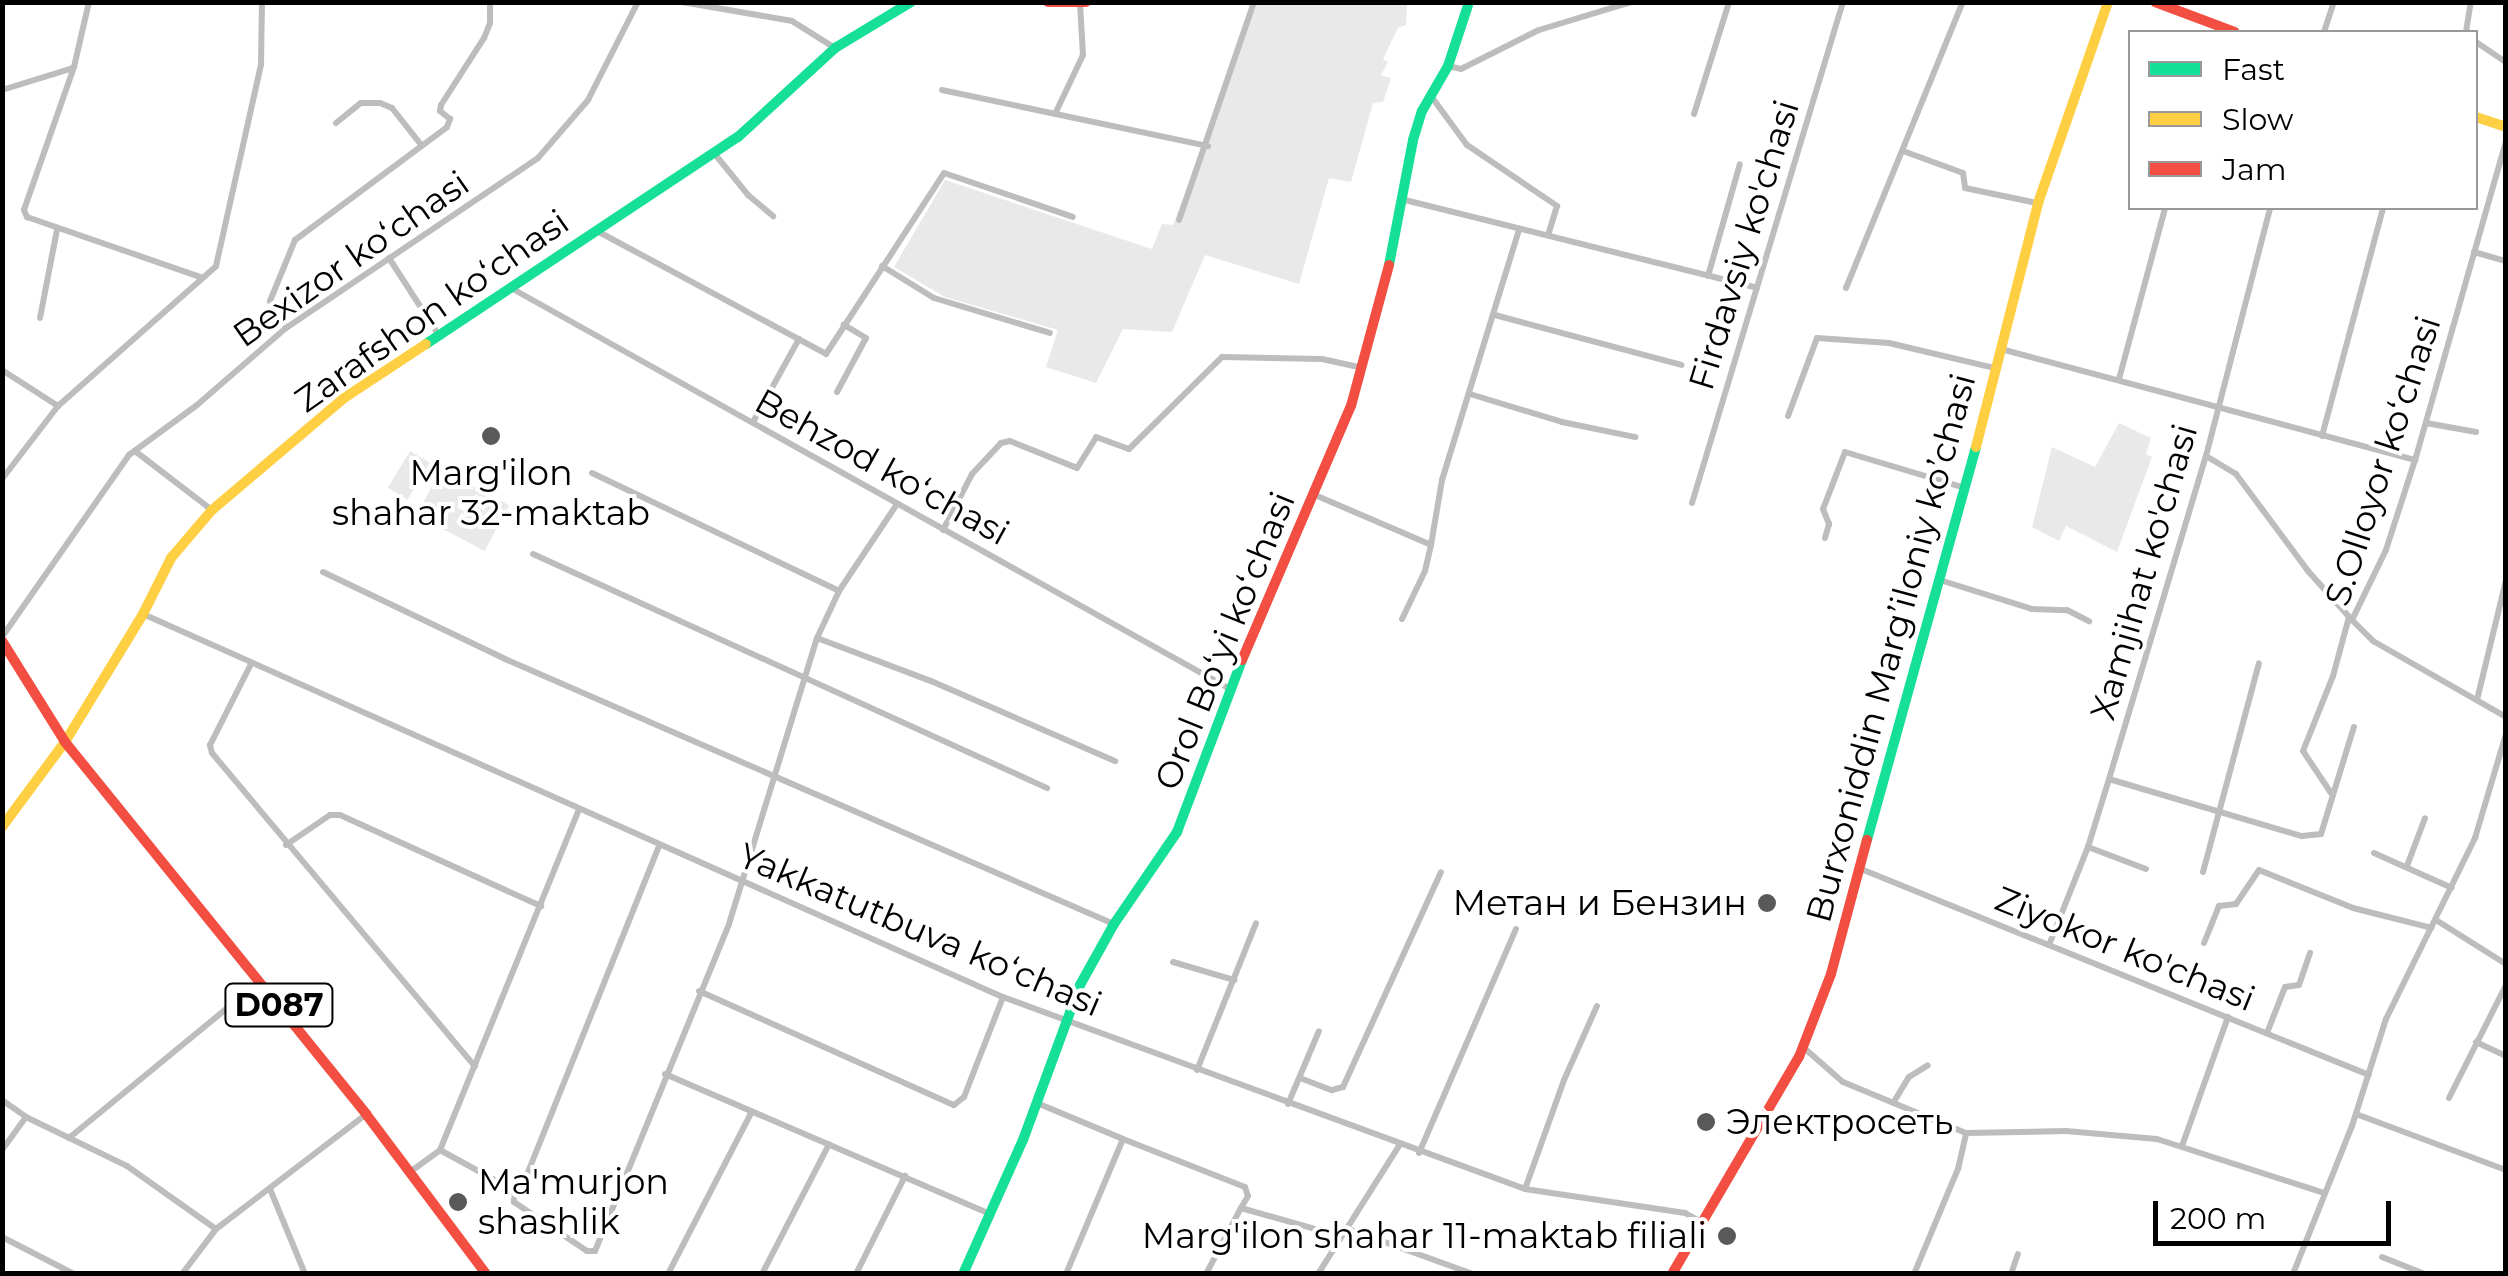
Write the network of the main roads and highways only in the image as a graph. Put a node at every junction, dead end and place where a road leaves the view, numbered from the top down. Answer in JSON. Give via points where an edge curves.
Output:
{"nodes":[{"id":1,"x":911,"y":2,"type":"edge"},
{"id":2,"x":1048,"y":2,"type":"edge"},
{"id":3,"x":1468,"y":2,"type":"edge"},
{"id":4,"x":2155,"y":2,"type":"edge"},
{"id":5,"x":1083,"y":3,"type":"edge"},
{"id":6,"x":2105,"y":5,"type":"edge"},
{"id":7,"x":2212,"y":28,"type":"edge"},
{"id":8,"x":2478,"y":118,"type":"edge"},
{"id":9,"x":2506,"y":127,"type":"edge"},
{"id":10,"x":2,"y":639,"type":"edge"},
{"id":11,"x":65,"y":742,"type":"junction"},
{"id":12,"x":2,"y":827,"type":"edge"},
{"id":13,"x":486,"y":1274,"type":"edge"},
{"id":14,"x":964,"y":1274,"type":"edge"},
{"id":15,"x":1672,"y":1274,"type":"edge"}],
"edges":[{"from":1,"to":11,"type":"main road","name":"Zarafshon koʻchasi","via":[[835,48],[714,153],[344,398],[212,510],[171,558]]},
{"from":2,"to":5,"type":"main road"},
{"from":3,"to":14,"type":"main road","name":"Orol Boʻyi koʻchasi","via":[[1448,66],[1413,140],[1364,368],[1315,494],[1177,832],[1114,924],[1065,1020]]},
{"from":4,"to":7,"type":"main road"},
{"from":6,"to":15,"type":"main road","name":"Burxoniddin Marg’iloniy ko’chasi","via":[[2038,203],[1942,580],[1831,974],[1803,1047]]},
{"from":8,"to":9,"type":"main road"},
{"from":10,"to":11,"type":"main road","number":"D087"},
{"from":11,"to":12,"type":"main road","name":"Zarafshon koʻchasi"},
{"from":11,"to":13,"type":"main road","number":"D087","via":[[366,1114]]}]}
